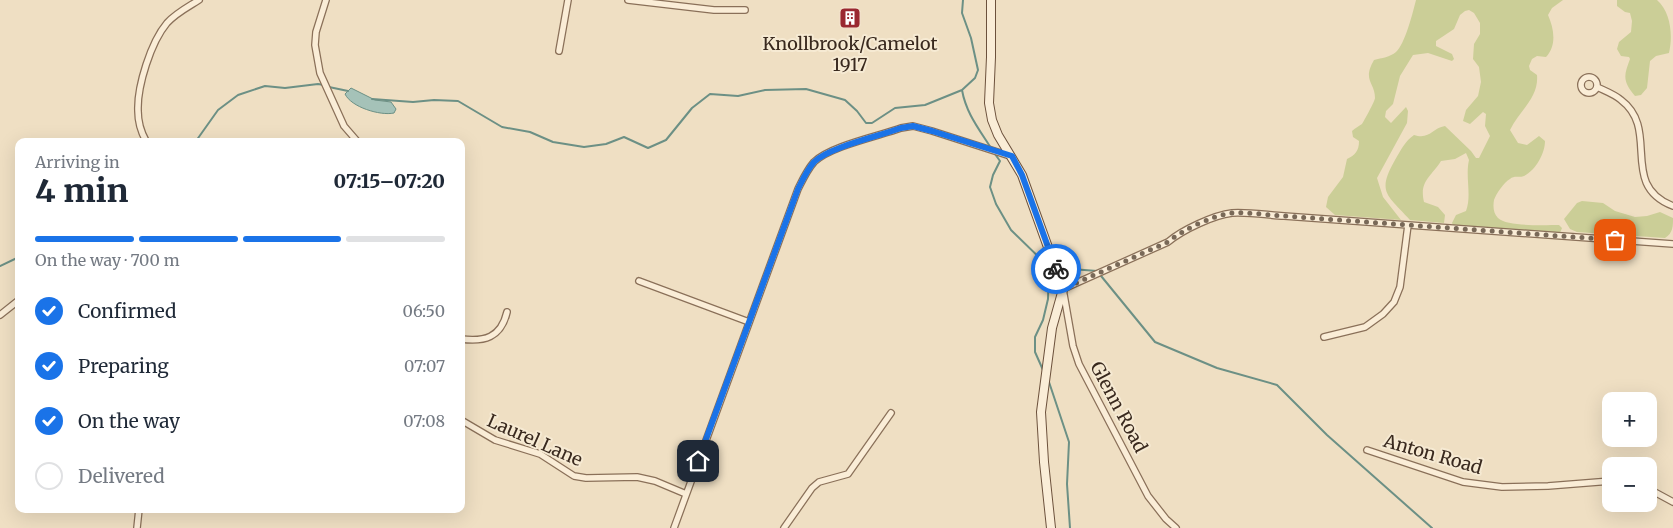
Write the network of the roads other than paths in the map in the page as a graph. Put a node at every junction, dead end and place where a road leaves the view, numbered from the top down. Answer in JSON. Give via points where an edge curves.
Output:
{"nodes":[{"id":1,"x":199,"y":0,"type":"edge"},
{"id":2,"x":326,"y":0,"type":"edge"},
{"id":3,"x":568,"y":0,"type":"edge"},
{"id":4,"x":628,"y":0,"type":"edge"},
{"id":5,"x":990,"y":0,"type":"edge"},
{"id":6,"x":660,"y":2,"type":"edge"},
{"id":7,"x":745,"y":10,"type":"dead end"},
{"id":8,"x":559,"y":51,"type":"dead end"},
{"id":9,"x":1597,"y":87,"type":"dead end"},
{"id":10,"x":145,"y":138,"type":"edge"},
{"id":11,"x":354,"y":138,"type":"edge"},
{"id":12,"x":1012,"y":156,"type":"junction"},
{"id":13,"x":1673,"y":206,"type":"edge"},
{"id":14,"x":1408,"y":225,"type":"junction"},
{"id":15,"x":1673,"y":244,"type":"edge"},
{"id":16,"x":638,"y":281,"type":"dead end"},
{"id":17,"x":1063,"y":289,"type":"junction"},
{"id":18,"x":15,"y":303,"type":"edge"},
{"id":19,"x":507,"y":312,"type":"dead end"},
{"id":20,"x":0,"y":315,"type":"edge"},
{"id":21,"x":749,"y":322,"type":"junction"},
{"id":22,"x":1324,"y":336,"type":"dead end"},
{"id":23,"x":465,"y":339,"type":"edge"},
{"id":24,"x":891,"y":413,"type":"dead end"},
{"id":25,"x":465,"y":422,"type":"edge"},
{"id":26,"x":1367,"y":450,"type":"dead end"},
{"id":27,"x":1602,"y":482,"type":"edge"},
{"id":28,"x":1657,"y":493,"type":"edge"},
{"id":29,"x":686,"y":494,"type":"junction"},
{"id":30,"x":1673,"y":502,"type":"edge"},
{"id":31,"x":139,"y":513,"type":"edge"},
{"id":32,"x":137,"y":528,"type":"edge"},
{"id":33,"x":674,"y":528,"type":"edge"},
{"id":34,"x":784,"y":528,"type":"edge"},
{"id":35,"x":1051,"y":528,"type":"edge"},
{"id":36,"x":1176,"y":528,"type":"edge"}],
"edges":[{"from":1,"to":10,"type":"street","via":[[168,22],[154,46],[138,103]]},
{"from":2,"to":11,"type":"street","via":[[316,32],[317,57],[326,89],[344,126]]},
{"from":3,"to":8,"type":"street"},
{"from":4,"to":6,"type":"street"},
{"from":5,"to":12,"type":"street","via":[[988,102],[998,135]]},
{"from":6,"to":7,"type":"street","via":[[714,10]]},
{"from":9,"to":13,"type":"street","via":[[1621,99],[1631,110],[1641,135],[1643,176],[1657,196]]},
{"from":12,"to":17,"type":"street","via":[[1022,175]]},
{"from":12,"to":21,"type":"street","via":[[913,126],[828,152],[806,172],[798,189]]},
{"from":14,"to":15,"type":"street"},
{"from":14,"to":17,"type":"street","via":[[1232,213],[1177,234],[1168,242]]},
{"from":14,"to":22,"type":"street","via":[[1400,287],[1394,302],[1365,327]]},
{"from":16,"to":21,"type":"street"},
{"from":17,"to":35,"type":"street","via":[[1052,328],[1041,412]]},
{"from":17,"to":36,"type":"street","name":"Glenn Road","via":[[1079,364],[1148,496]]},
{"from":18,"to":20,"type":"street"},
{"from":19,"to":23,"type":"street","via":[[501,327],[492,336],[480,341]]},
{"from":21,"to":29,"type":"street"},
{"from":24,"to":34,"type":"street","via":[[848,474],[819,482]]},
{"from":25,"to":29,"type":"street","name":"Laurel Lane","via":[[495,440],[540,454],[574,476],[637,477]]},
{"from":26,"to":27,"type":"street","name":"Anton Road","via":[[1463,482],[1502,487]]},
{"from":28,"to":30,"type":"street"},
{"from":29,"to":33,"type":"street"},
{"from":31,"to":32,"type":"street"}]}
